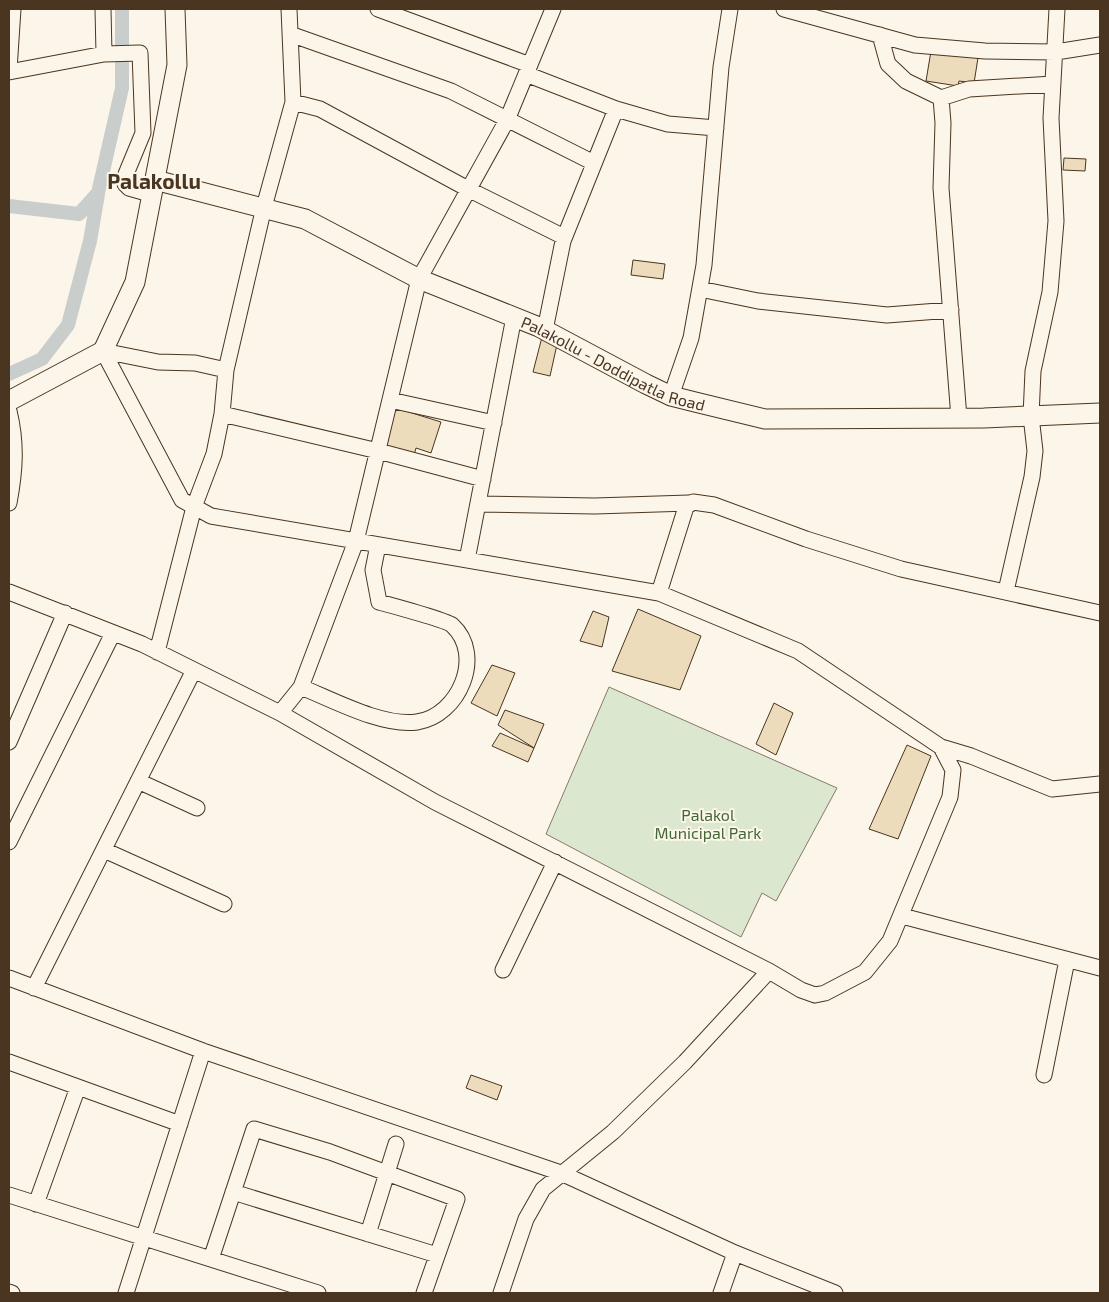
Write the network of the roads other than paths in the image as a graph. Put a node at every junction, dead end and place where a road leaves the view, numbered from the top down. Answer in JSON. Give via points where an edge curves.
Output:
{"nodes":[{"id":1,"x":12,"y":9,"type":"edge"},
{"id":2,"x":103,"y":9,"type":"edge"},
{"id":3,"x":175,"y":9,"type":"edge"},
{"id":4,"x":289,"y":9,"type":"edge"},
{"id":5,"x":378,"y":9,"type":"edge"},
{"id":6,"x":553,"y":9,"type":"edge"},
{"id":7,"x":730,"y":9,"type":"edge"},
{"id":8,"x":784,"y":9,"type":"edge"},
{"id":9,"x":1057,"y":9,"type":"edge"},
{"id":10,"x":290,"y":34,"type":"junction"},
{"id":11,"x":880,"y":35,"type":"junction"},
{"id":12,"x":1100,"y":45,"type":"edge"},
{"id":13,"x":1056,"y":52,"type":"junction"},
{"id":14,"x":104,"y":54,"type":"junction"},
{"id":15,"x":528,"y":69,"type":"junction"},
{"id":16,"x":9,"y":71,"type":"edge"},
{"id":17,"x":1053,"y":84,"type":"junction"},
{"id":18,"x":941,"y":98,"type":"junction"},
{"id":19,"x":293,"y":102,"type":"junction"},
{"id":20,"x":616,"y":109,"type":"junction"},
{"id":21,"x":507,"y":120,"type":"junction"},
{"id":22,"x":716,"y":128,"type":"junction"},
{"id":23,"x":594,"y":163,"type":"junction"},
{"id":24,"x":152,"y":187,"type":"junction"},
{"id":25,"x":468,"y":190,"type":"junction"},
{"id":26,"x":264,"y":207,"type":"junction"},
{"id":27,"x":564,"y":237,"type":"junction"},
{"id":28,"x":419,"y":279,"type":"junction"},
{"id":29,"x":700,"y":289,"type":"junction"},
{"id":30,"x":951,"y":310,"type":"junction"},
{"id":31,"x":514,"y":317,"type":"junction"},
{"id":32,"x":545,"y":330,"type":"junction"},
{"id":33,"x":103,"y":351,"type":"junction"},
{"id":34,"x":226,"y":370,"type":"junction"},
{"id":35,"x":671,"y":396,"type":"junction"},
{"id":36,"x":390,"y":400,"type":"junction"},
{"id":37,"x":9,"y":401,"type":"edge"},
{"id":38,"x":9,"y":411,"type":"edge"},
{"id":39,"x":1100,"y":413,"type":"edge"},
{"id":40,"x":222,"y":414,"type":"junction"},
{"id":41,"x":1031,"y":416,"type":"junction"},
{"id":42,"x":959,"y":418,"type":"junction"},
{"id":43,"x":494,"y":423,"type":"junction"},
{"id":44,"x":378,"y":450,"type":"junction"},
{"id":45,"x":483,"y":478,"type":"junction"},
{"id":46,"x":9,"y":503,"type":"edge"},
{"id":47,"x":689,"y":503,"type":"junction"},
{"id":48,"x":478,"y":504,"type":"junction"},
{"id":49,"x":194,"y":507,"type":"junction"},
{"id":50,"x":356,"y":541,"type":"junction"},
{"id":51,"x":378,"y":545,"type":"junction"},
{"id":52,"x":467,"y":560,"type":"junction"},
{"id":53,"x":9,"y":592,"type":"edge"},
{"id":54,"x":1006,"y":592,"type":"junction"},
{"id":55,"x":659,"y":593,"type":"junction"},
{"id":56,"x":65,"y":613,"type":"junction"},
{"id":57,"x":1100,"y":613,"type":"edge"},
{"id":58,"x":113,"y":633,"type":"junction"},
{"id":59,"x":157,"y":652,"type":"junction"},
{"id":60,"x":194,"y":670,"type":"junction"},
{"id":61,"x":301,"y":687,"type":"junction"},
{"id":62,"x":280,"y":713,"type":"junction"},
{"id":63,"x":9,"y":742,"type":"edge"},
{"id":64,"x":941,"y":747,"type":"junction"},
{"id":65,"x":138,"y":781,"type":"junction"},
{"id":66,"x":1100,"y":784,"type":"edge"},
{"id":67,"x":197,"y":808,"type":"dead end"},
{"id":68,"x":9,"y":842,"type":"edge"},
{"id":69,"x":104,"y":850,"type":"junction"},
{"id":70,"x":555,"y":862,"type":"junction"},
{"id":71,"x":224,"y":904,"type":"dead end"},
{"id":72,"x":902,"y":916,"type":"junction"},
{"id":73,"x":1067,"y":960,"type":"junction"},
{"id":74,"x":1100,"y":968,"type":"edge"},
{"id":75,"x":503,"y":970,"type":"dead end"},
{"id":76,"x":769,"y":971,"type":"junction"},
{"id":77,"x":9,"y":978,"type":"edge"},
{"id":78,"x":34,"y":988,"type":"junction"},
{"id":79,"x":203,"y":1052,"type":"junction"},
{"id":80,"x":9,"y":1062,"type":"edge"},
{"id":81,"x":1044,"y":1075,"type":"dead end"},
{"id":82,"x":78,"y":1087,"type":"junction"},
{"id":83,"x":180,"y":1124,"type":"junction"},
{"id":84,"x":396,"y":1144,"type":"dead end"},
{"id":85,"x":387,"y":1173,"type":"junction"},
{"id":86,"x":561,"y":1173,"type":"junction"},
{"id":87,"x":233,"y":1192,"type":"junction"},
{"id":88,"x":9,"y":1196,"type":"edge"},
{"id":89,"x":36,"y":1204,"type":"junction"},
{"id":90,"x":368,"y":1234,"type":"junction"},
{"id":91,"x":144,"y":1238,"type":"junction"},
{"id":92,"x":735,"y":1253,"type":"junction"},
{"id":93,"x":437,"y":1255,"type":"junction"},
{"id":94,"x":211,"y":1259,"type":"junction"},
{"id":95,"x":126,"y":1293,"type":"edge"},
{"id":96,"x":318,"y":1293,"type":"edge"},
{"id":97,"x":424,"y":1293,"type":"edge"},
{"id":98,"x":500,"y":1293,"type":"edge"},
{"id":99,"x":721,"y":1293,"type":"edge"},
{"id":100,"x":835,"y":1293,"type":"edge"}],
"edges":[{"from":1,"to":16,"type":"street"},
{"from":2,"to":14,"type":"street"},
{"from":3,"to":24,"type":"main road","via":[[177,65]]},
{"from":4,"to":10,"type":"street"},
{"from":5,"to":15,"type":"street"},
{"from":6,"to":15,"type":"street"},
{"from":7,"to":22,"type":"street"},
{"from":8,"to":11,"type":"street"},
{"from":9,"to":13,"type":"street"},
{"from":10,"to":19,"type":"street"},
{"from":10,"to":21,"type":"street","via":[[451,91]]},
{"from":11,"to":13,"type":"street","via":[[924,46]]},
{"from":11,"to":18,"type":"street","via":[[888,64],[906,81]]},
{"from":12,"to":13,"type":"street"},
{"from":13,"to":17,"type":"street"},
{"from":14,"to":16,"type":"street"},
{"from":14,"to":24,"type":"street","via":[[140,53],[143,133],[125,184],[129,188]]},
{"from":15,"to":20,"type":"street"},
{"from":15,"to":21,"type":"street"},
{"from":17,"to":18,"type":"street","via":[[969,89]]},
{"from":17,"to":41,"type":"street","via":[[1051,118],[1056,221],[1050,292],[1033,371]]},
{"from":18,"to":30,"type":"street","via":[[941,188]]},
{"from":19,"to":25,"type":"street","via":[[320,109]]},
{"from":19,"to":26,"type":"street"},
{"from":20,"to":22,"type":"street","via":[[668,124]]},
{"from":20,"to":23,"type":"street"},
{"from":21,"to":23,"type":"street"},
{"from":21,"to":25,"type":"street"},
{"from":22,"to":29,"type":"street"},
{"from":23,"to":27,"type":"street"},
{"from":24,"to":26,"type":"main road","name":"Palakollu - Doddipatla Road"},
{"from":24,"to":33,"type":"main road","via":[[135,282]]},
{"from":25,"to":27,"type":"street"},
{"from":25,"to":28,"type":"street"},
{"from":26,"to":28,"type":"main road","name":"Palakollu - Doddipatla Road","via":[[305,219]]},
{"from":26,"to":34,"type":"street"},
{"from":27,"to":32,"type":"street"},
{"from":28,"to":31,"type":"main road","name":"Palakollu - Doddipatla Road"},
{"from":28,"to":36,"type":"street"},
{"from":29,"to":30,"type":"street","via":[[758,301],[888,315]]},
{"from":29,"to":35,"type":"street","via":[[691,338]]},
{"from":30,"to":42,"type":"street"},
{"from":31,"to":32,"type":"main road","name":"Palakollu - Doddipatla Road"},
{"from":31,"to":43,"type":"street"},
{"from":32,"to":35,"type":"main road","name":"Palakollu - Doddipatla Road"},
{"from":33,"to":34,"type":"street"},
{"from":33,"to":37,"type":"main road"},
{"from":33,"to":49,"type":"street","via":[[182,500]]},
{"from":34,"to":40,"type":"street"},
{"from":35,"to":42,"type":"main road","name":"Palakollu - Doddipatla Road","via":[[765,419]]},
{"from":36,"to":43,"type":"street"},
{"from":36,"to":44,"type":"street"},
{"from":38,"to":46,"type":"street","via":[[16,470]]},
{"from":39,"to":41,"type":"main road","name":"Palakollu - Doddipatla Road"},
{"from":40,"to":44,"type":"street"},
{"from":40,"to":49,"type":"street","via":[[214,454]]},
{"from":41,"to":42,"type":"main road","name":"Palakollu - Doddipatla Road"},
{"from":41,"to":54,"type":"street","via":[[1035,440],[1032,477]]},
{"from":43,"to":45,"type":"street"},
{"from":44,"to":45,"type":"street"},
{"from":44,"to":50,"type":"street"},
{"from":45,"to":48,"type":"street"},
{"from":47,"to":48,"type":"street","via":[[595,506]]},
{"from":47,"to":54,"type":"street","via":[[714,505],[901,569]]},
{"from":47,"to":55,"type":"street"},
{"from":48,"to":52,"type":"street"},
{"from":49,"to":50,"type":"street","via":[[211,516]]},
{"from":49,"to":59,"type":"street"},
{"from":50,"to":51,"type":"street"},
{"from":50,"to":61,"type":"street"},
{"from":51,"to":52,"type":"street"},
{"from":51,"to":61,"type":"street","via":[[373,570],[379,602],[451,624],[468,650],[464,683],[446,709],[418,722],[386,720]]},
{"from":52,"to":55,"type":"street"},
{"from":53,"to":56,"type":"street"},
{"from":54,"to":57,"type":"street"},
{"from":55,"to":64,"type":"street","via":[[798,651]]},
{"from":56,"to":58,"type":"street"},
{"from":56,"to":63,"type":"street"},
{"from":58,"to":59,"type":"street"},
{"from":58,"to":68,"type":"street"},
{"from":59,"to":60,"type":"street"},
{"from":60,"to":62,"type":"street"},
{"from":60,"to":65,"type":"street"},
{"from":61,"to":62,"type":"street"},
{"from":62,"to":70,"type":"street","via":[[436,802]]},
{"from":64,"to":66,"type":"street","via":[[1052,789]]},
{"from":64,"to":72,"type":"street","via":[[953,770],[950,796]]},
{"from":65,"to":67,"type":"street"},
{"from":65,"to":69,"type":"street"},
{"from":69,"to":71,"type":"street"},
{"from":69,"to":78,"type":"street"},
{"from":70,"to":75,"type":"street"},
{"from":70,"to":76,"type":"street"},
{"from":72,"to":73,"type":"street"},
{"from":72,"to":76,"type":"street","via":[[890,941],[865,972],[825,993],[816,995],[801,990]]},
{"from":73,"to":74,"type":"street"},
{"from":73,"to":81,"type":"street"},
{"from":76,"to":86,"type":"street","via":[[685,1062],[614,1132]]},
{"from":77,"to":78,"type":"street"},
{"from":78,"to":79,"type":"street"},
{"from":79,"to":83,"type":"street"},
{"from":79,"to":86,"type":"street"},
{"from":80,"to":82,"type":"street"},
{"from":82,"to":83,"type":"street"},
{"from":82,"to":89,"type":"street"},
{"from":83,"to":91,"type":"street"},
{"from":84,"to":85,"type":"street"},
{"from":85,"to":87,"type":"street","via":[[254,1129]]},
{"from":85,"to":90,"type":"street"},
{"from":85,"to":93,"type":"street","via":[[457,1198]]},
{"from":86,"to":92,"type":"street"},
{"from":86,"to":98,"type":"street","via":[[543,1189],[526,1219]]},
{"from":87,"to":90,"type":"street"},
{"from":87,"to":94,"type":"street"},
{"from":88,"to":89,"type":"street"},
{"from":89,"to":91,"type":"street"},
{"from":90,"to":93,"type":"street"},
{"from":91,"to":94,"type":"street"},
{"from":91,"to":95,"type":"street"},
{"from":92,"to":99,"type":"street"},
{"from":92,"to":100,"type":"street"},
{"from":93,"to":97,"type":"street"},
{"from":94,"to":96,"type":"street"}]}
